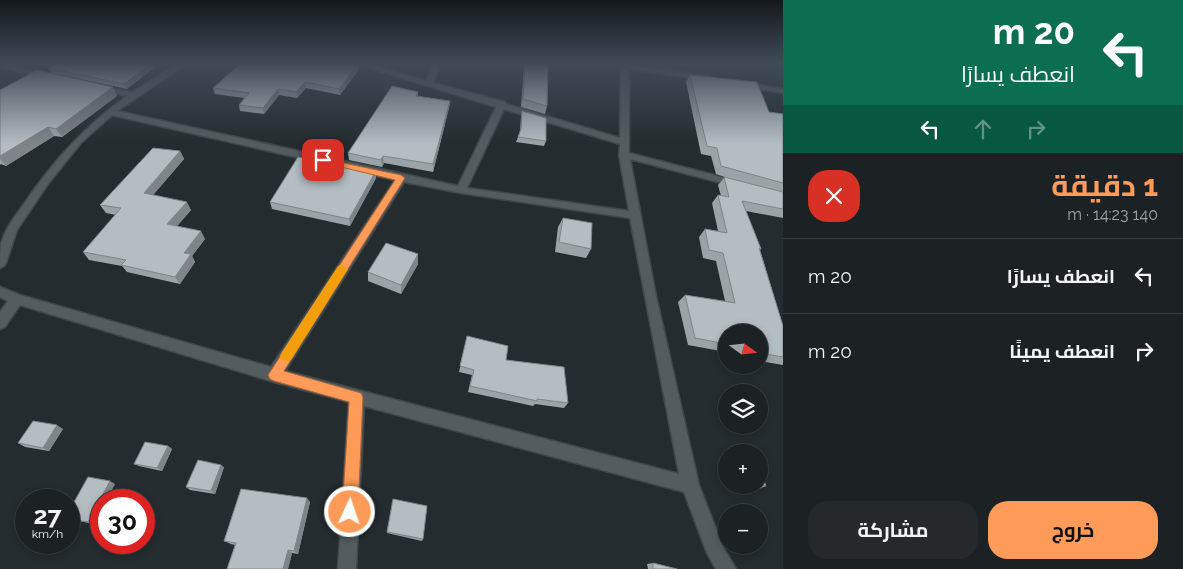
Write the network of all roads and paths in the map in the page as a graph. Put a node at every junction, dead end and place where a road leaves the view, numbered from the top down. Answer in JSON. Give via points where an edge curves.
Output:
{"nodes":[{"id":1,"x":113,"y":91,"type":"edge"},
{"id":2,"x":141,"y":91,"type":"edge"},
{"id":3,"x":453,"y":91,"type":"edge"},
{"id":4,"x":625,"y":91,"type":"edge"},
{"id":5,"x":134,"y":95,"type":"junction"},
{"id":6,"x":502,"y":104,"type":"junction"},
{"id":7,"x":110,"y":112,"type":"junction"},
{"id":8,"x":624,"y":148,"type":"junction"},
{"id":9,"x":401,"y":178,"type":"junction"},
{"id":10,"x":746,"y":187,"type":"edge"},
{"id":11,"x":461,"y":190,"type":"junction"},
{"id":12,"x":634,"y":215,"type":"junction"},
{"id":13,"x":0,"y":263,"type":"edge"},
{"id":14,"x":0,"y":292,"type":"edge"},
{"id":15,"x":17,"y":299,"type":"junction"},
{"id":16,"x":0,"y":323,"type":"edge"},
{"id":17,"x":274,"y":375,"type":"junction"},
{"id":18,"x":356,"y":397,"type":"junction"},
{"id":19,"x":690,"y":485,"type":"junction"},
{"id":20,"x":347,"y":569,"type":"edge"},
{"id":21,"x":726,"y":569,"type":"edge"}],
"edges":[{"from":1,"to":5,"type":"street"},
{"from":2,"to":5,"type":"street"},
{"from":3,"to":6,"type":"street"},
{"from":4,"to":8,"type":"street"},
{"from":5,"to":7,"type":"street"},
{"from":6,"to":8,"type":"street"},
{"from":6,"to":11,"type":"street"},
{"from":7,"to":9,"type":"street"},
{"from":7,"to":13,"type":"street","via":[[78,142],[44,182],[12,229]]},
{"from":8,"to":10,"type":"street"},
{"from":8,"to":12,"type":"street"},
{"from":9,"to":11,"type":"street"},
{"from":9,"to":17,"type":"street"},
{"from":11,"to":12,"type":"street"},
{"from":12,"to":19,"type":"street"},
{"from":14,"to":15,"type":"street"},
{"from":15,"to":16,"type":"street"},
{"from":15,"to":17,"type":"street"},
{"from":17,"to":18,"type":"street"},
{"from":18,"to":19,"type":"street"},
{"from":18,"to":20,"type":"street"},
{"from":19,"to":21,"type":"street","via":[[716,554]]}]}
